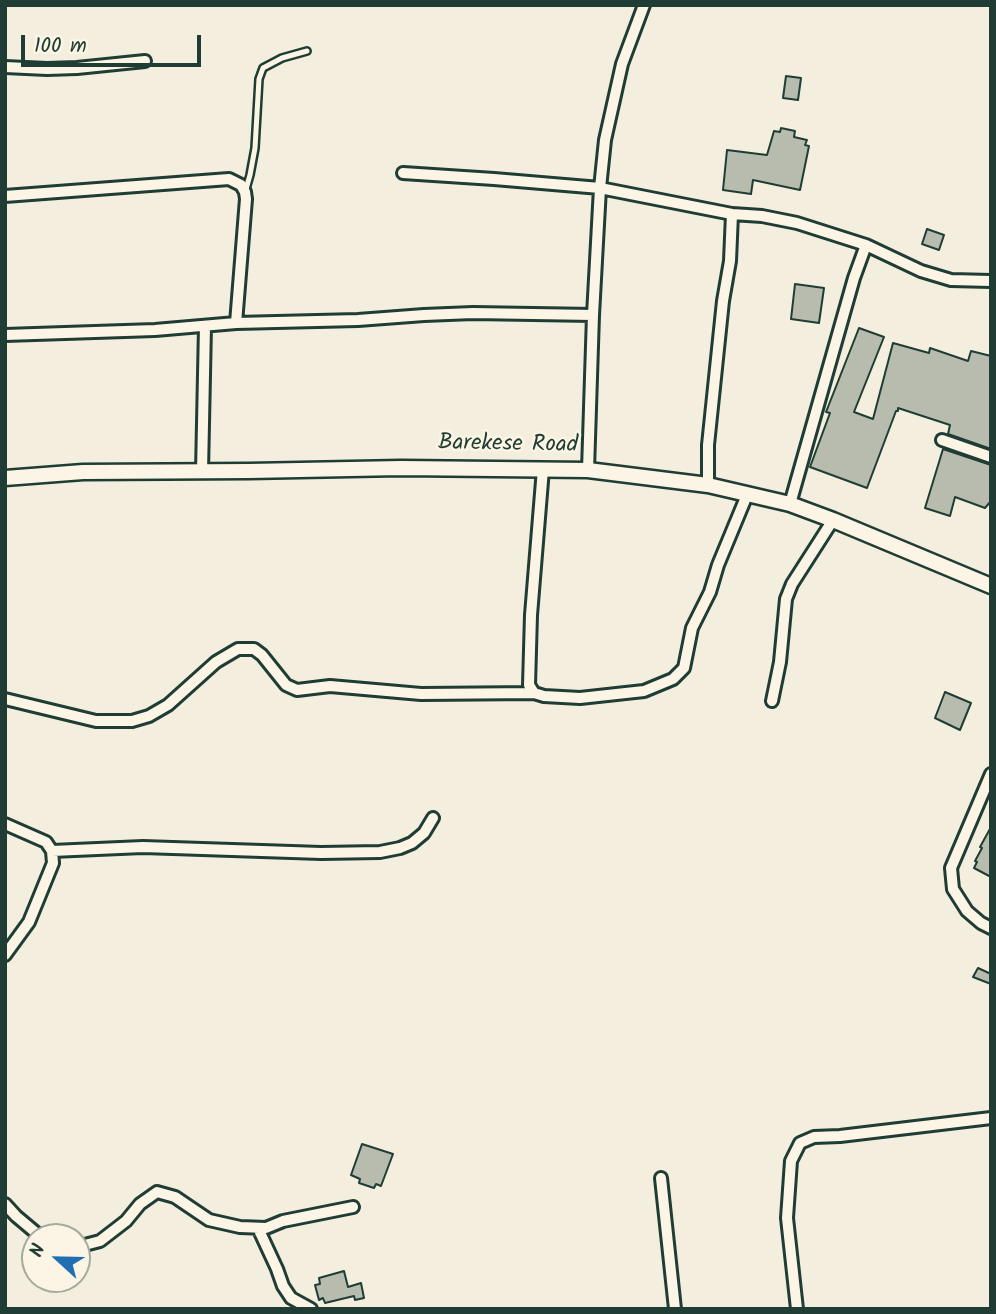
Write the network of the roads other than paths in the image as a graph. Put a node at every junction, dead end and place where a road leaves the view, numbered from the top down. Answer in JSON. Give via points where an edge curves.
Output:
{"nodes":[{"id":1,"x":644,"y":5,"type":"edge"},
{"id":2,"x":307,"y":51,"type":"dead end"},
{"id":3,"x":145,"y":61,"type":"dead end"},
{"id":4,"x":5,"y":67,"type":"edge"},
{"id":5,"x":403,"y":173,"type":"dead end"},
{"id":6,"x":600,"y":188,"type":"junction"},
{"id":7,"x":245,"y":191,"type":"junction"},
{"id":8,"x":5,"y":196,"type":"edge"},
{"id":9,"x":732,"y":214,"type":"junction"},
{"id":10,"x":866,"y":244,"type":"junction"},
{"id":11,"x":991,"y":281,"type":"edge"},
{"id":12,"x":593,"y":315,"type":"junction"},
{"id":13,"x":236,"y":323,"type":"junction"},
{"id":14,"x":205,"y":326,"type":"junction"},
{"id":15,"x":5,"y":335,"type":"edge"},
{"id":16,"x":942,"y":440,"type":"dead end"},
{"id":17,"x":991,"y":457,"type":"edge"},
{"id":18,"x":543,"y":469,"type":"junction"},
{"id":19,"x":588,"y":470,"type":"junction"},
{"id":20,"x":202,"y":472,"type":"junction"},
{"id":21,"x":5,"y":478,"type":"edge"},
{"id":22,"x":708,"y":485,"type":"junction"},
{"id":23,"x":747,"y":495,"type":"junction"},
{"id":24,"x":790,"y":504,"type":"junction"},
{"id":25,"x":833,"y":520,"type":"junction"},
{"id":26,"x":991,"y":586,"type":"edge"},
{"id":27,"x":534,"y":693,"type":"junction"},
{"id":28,"x":5,"y":699,"type":"edge"},
{"id":29,"x":772,"y":701,"type":"dead end"},
{"id":30,"x":991,"y":774,"type":"edge"},
{"id":31,"x":433,"y":818,"type":"dead end"},
{"id":32,"x":5,"y":824,"type":"edge"},
{"id":33,"x":52,"y":851,"type":"junction"},
{"id":34,"x":991,"y":928,"type":"edge"},
{"id":35,"x":5,"y":955,"type":"edge"},
{"id":36,"x":991,"y":1118,"type":"edge"},
{"id":37,"x":661,"y":1178,"type":"dead end"},
{"id":38,"x":5,"y":1204,"type":"edge"},
{"id":39,"x":353,"y":1207,"type":"dead end"},
{"id":40,"x":24,"y":1223,"type":"edge"},
{"id":41,"x":257,"y":1228,"type":"junction"},
{"id":42,"x":91,"y":1243,"type":"edge"},
{"id":43,"x":311,"y":1309,"type":"edge"},
{"id":44,"x":675,"y":1309,"type":"edge"},
{"id":45,"x":797,"y":1309,"type":"edge"}],
"edges":[{"from":1,"to":6,"type":"street","via":[[622,64]]},
{"from":2,"to":7,"type":"lane","via":[[263,68],[258,79],[255,148]]},
{"from":3,"to":4,"type":"street","via":[[77,68]]},
{"from":5,"to":6,"type":"street"},
{"from":6,"to":9,"type":"street"},
{"from":6,"to":12,"type":"street"},
{"from":7,"to":8,"type":"street","via":[[229,179]]},
{"from":7,"to":13,"type":"street"},
{"from":9,"to":10,"type":"street","via":[[797,223]]},
{"from":9,"to":22,"type":"street","via":[[708,445]]},
{"from":10,"to":11,"type":"street","via":[[951,280]]},
{"from":10,"to":24,"type":"street"},
{"from":12,"to":13,"type":"street","via":[[473,313]]},
{"from":12,"to":19,"type":"street"},
{"from":13,"to":14,"type":"street"},
{"from":14,"to":15,"type":"street"},
{"from":14,"to":20,"type":"street"},
{"from":16,"to":17,"type":"street"},
{"from":18,"to":19,"type":"main road","name":"Barekese Road"},
{"from":18,"to":20,"type":"main road","name":"Barekese Road"},
{"from":18,"to":27,"type":"street","via":[[531,615],[529,685]]},
{"from":19,"to":22,"type":"main road","name":"Barekese Road"},
{"from":20,"to":21,"type":"main road","name":"Barekese Road","via":[[83,472]]},
{"from":22,"to":23,"type":"main road","name":"Barekese Road"},
{"from":23,"to":24,"type":"main road","name":"Barekese Road"},
{"from":23,"to":27,"type":"street","via":[[692,628],[684,668],[673,679],[644,691],[580,698]]},
{"from":24,"to":25,"type":"main road","name":"Barekese Road"},
{"from":25,"to":26,"type":"main road","name":"Barekese Road"},
{"from":25,"to":29,"type":"street","via":[[786,599]]},
{"from":27,"to":28,"type":"street","via":[[421,694],[330,686],[297,690],[286,685],[254,649],[238,649],[216,662],[168,705],[132,721],[96,721]]},
{"from":30,"to":34,"type":"street","via":[[951,868],[953,889],[967,911]]},
{"from":31,"to":33,"type":"street","via":[[412,843],[380,852],[143,847]]},
{"from":32,"to":33,"type":"street","via":[[47,842]]},
{"from":33,"to":35,"type":"street","via":[[53,863],[29,922]]},
{"from":36,"to":45,"type":"street","via":[[814,1137],[800,1143],[791,1161],[787,1218]]},
{"from":37,"to":44,"type":"street"},
{"from":38,"to":40,"type":"street"},
{"from":39,"to":41,"type":"street"},
{"from":41,"to":42,"type":"street","via":[[209,1220],[175,1197],[157,1192],[126,1221]]},
{"from":41,"to":43,"type":"street","via":[[283,1286],[291,1298]]}]}
